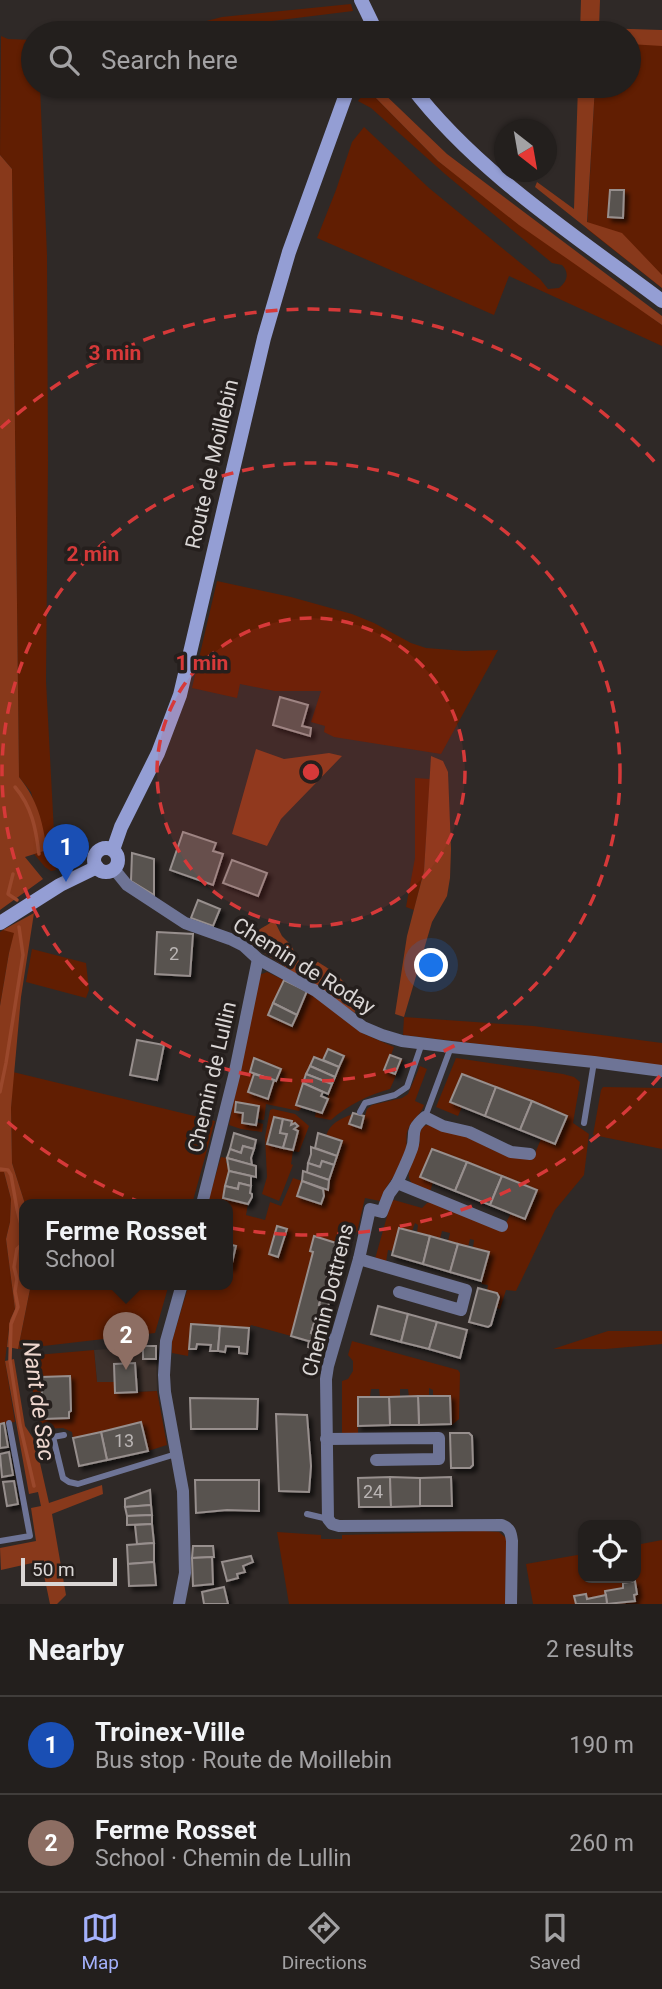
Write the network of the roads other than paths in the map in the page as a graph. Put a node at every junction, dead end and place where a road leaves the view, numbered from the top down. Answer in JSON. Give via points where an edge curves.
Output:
{"nodes":[{"id":1,"x":361,"y":0,"type":"edge"},
{"id":2,"x":371,"y":21,"type":"edge"},
{"id":3,"x":345,"y":98,"type":"edge"},
{"id":4,"x":421,"y":98,"type":"edge"},
{"id":5,"x":662,"y":301,"type":"edge"},
{"id":6,"x":113,"y":850,"type":"junction"},
{"id":7,"x":97,"y":867,"type":"junction"},
{"id":8,"x":114,"y":869,"type":"junction"},
{"id":9,"x":0,"y":923,"type":"edge"},
{"id":10,"x":258,"y":959,"type":"junction"},
{"id":11,"x":422,"y":1043,"type":"junction"},
{"id":12,"x":450,"y":1047,"type":"junction"},
{"id":13,"x":594,"y":1062,"type":"junction"},
{"id":14,"x":662,"y":1071,"type":"edge"},
{"id":15,"x":360,"y":1112,"type":"dead end"},
{"id":16,"x":425,"y":1117,"type":"junction"},
{"id":17,"x":584,"y":1123,"type":"dead end"},
{"id":18,"x":530,"y":1154,"type":"dead end"},
{"id":19,"x":397,"y":1183,"type":"junction"},
{"id":20,"x":203,"y":1199,"type":"edge"},
{"id":21,"x":502,"y":1226,"type":"dead end"},
{"id":22,"x":359,"y":1259,"type":"junction"},
{"id":23,"x":180,"y":1290,"type":"edge"},
{"id":24,"x":399,"y":1293,"type":"dead end"},
{"id":25,"x":322,"y":1334,"type":"dead end"},
{"id":26,"x":335,"y":1338,"type":"junction"},
{"id":27,"x":9,"y":1423,"type":"dead end"},
{"id":28,"x":64,"y":1434,"type":"dead end"},
{"id":29,"x":326,"y":1439,"type":"junction"},
{"id":30,"x":177,"y":1453,"type":"junction"},
{"id":31,"x":376,"y":1460,"type":"dead end"},
{"id":32,"x":307,"y":1514,"type":"dead end"},
{"id":33,"x":328,"y":1519,"type":"junction"},
{"id":34,"x":0,"y":1541,"type":"edge"},
{"id":35,"x":179,"y":1604,"type":"edge"},
{"id":36,"x":511,"y":1604,"type":"edge"}],
"edges":[{"from":1,"to":2,"type":"street"},
{"from":3,"to":6,"type":"street","name":"Route de Moillebin","via":[[289,252],[264,338],[180,695]]},
{"from":4,"to":5,"type":"street","via":[[489,169]]},
{"from":6,"to":7,"type":"street","via":[[98,851],[94,857]]},
{"from":6,"to":8,"type":"street","via":[[119,859]]},
{"from":7,"to":8,"type":"street","via":[[104,872]]},
{"from":7,"to":9,"type":"street"},
{"from":8,"to":10,"type":"street","name":"Chemin de Roday","via":[[127,885],[185,923],[230,939]]},
{"from":10,"to":11,"type":"street","name":"Chemin de Roday","via":[[316,992],[363,1027]]},
{"from":10,"to":20,"type":"street","name":"Chemin de Lullin"},
{"from":11,"to":12,"type":"street","name":"Chemin de Roday"},
{"from":11,"to":15,"type":"lane","via":[[407,1087],[365,1103]]},
{"from":12,"to":13,"type":"street","name":"Chemin de Roday"},
{"from":12,"to":16,"type":"lane"},
{"from":13,"to":14,"type":"street","name":"Chemin de Roday"},
{"from":13,"to":17,"type":"lane"},
{"from":16,"to":18,"type":"street","via":[[511,1152]]},
{"from":16,"to":19,"type":"street","via":[[416,1125],[413,1147]]},
{"from":19,"to":21,"type":"street"},
{"from":19,"to":22,"type":"street","name":"Chemin Dottrens","via":[[382,1212],[370,1209]]},
{"from":22,"to":24,"type":"street","via":[[466,1290],[461,1310]]},
{"from":22,"to":26,"type":"street","name":"Chemin Dottrens"},
{"from":23,"to":30,"type":"street","via":[[166,1341],[164,1375]]},
{"from":25,"to":26,"type":"lane"},
{"from":26,"to":29,"type":"street","name":"Chemin Dottrens","via":[[326,1379]]},
{"from":27,"to":34,"type":"lane","via":[[30,1536]]},
{"from":28,"to":30,"type":"lane","via":[[53,1437],[63,1478],[78,1484]]},
{"from":29,"to":31,"type":"street","via":[[439,1438],[439,1459]]},
{"from":29,"to":33,"type":"street","name":"Chemin Dottrens"},
{"from":30,"to":35,"type":"street","via":[[183,1490],[185,1573]]},
{"from":32,"to":33,"type":"lane"},
{"from":33,"to":36,"type":"street","via":[[339,1526],[502,1525],[511,1532]]}]}
